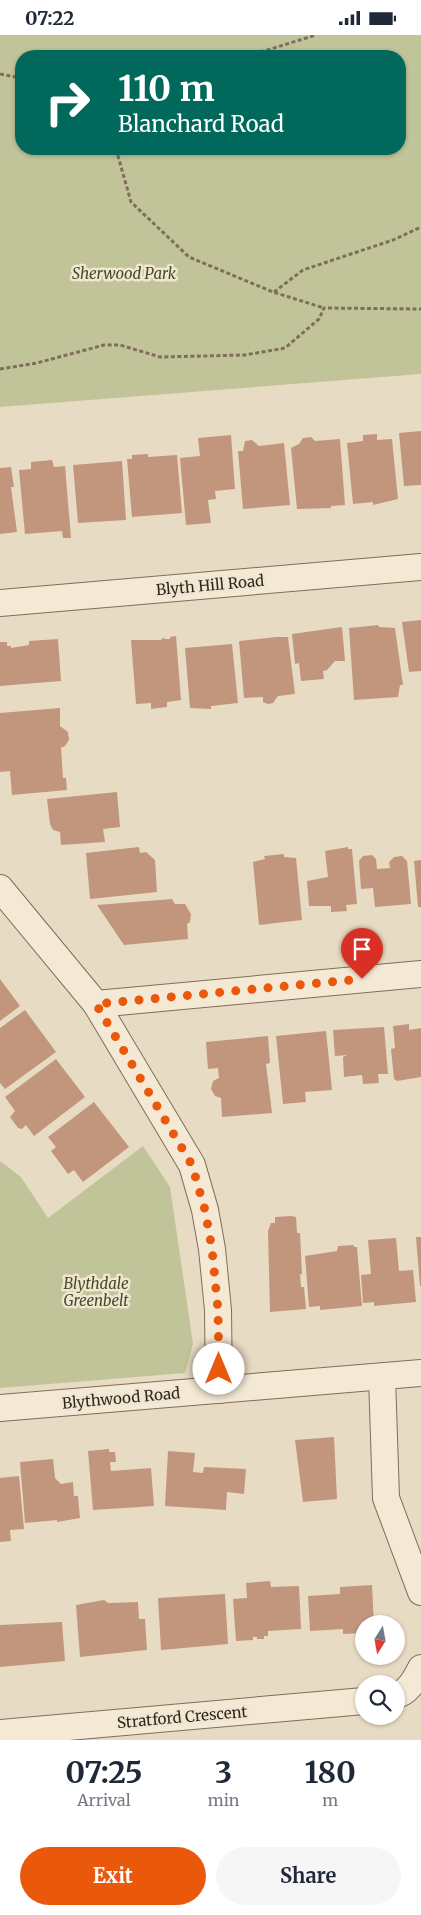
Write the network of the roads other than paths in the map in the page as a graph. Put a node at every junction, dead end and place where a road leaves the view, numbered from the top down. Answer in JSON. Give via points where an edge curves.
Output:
{"nodes":[{"id":1,"x":421,"y":567,"type":"edge"},
{"id":2,"x":0,"y":603,"type":"edge"},
{"id":3,"x":0,"y":887,"type":"edge"},
{"id":4,"x":421,"y":974,"type":"edge"},
{"id":5,"x":96,"y":1004,"type":"junction"},
{"id":6,"x":421,"y":1373,"type":"edge"},
{"id":7,"x":382,"y":1377,"type":"junction"},
{"id":8,"x":219,"y":1390,"type":"junction"},
{"id":9,"x":0,"y":1408,"type":"edge"},
{"id":10,"x":421,"y":1591,"type":"edge"},
{"id":11,"x":421,"y":1668,"type":"edge"},
{"id":12,"x":405,"y":1690,"type":"edge"},
{"id":13,"x":355,"y":1702,"type":"edge"},
{"id":14,"x":0,"y":1733,"type":"edge"}],
"edges":[{"from":1,"to":2,"type":"street","name":"Blyth Hill Road"},
{"from":3,"to":5,"type":"street"},
{"from":4,"to":5,"type":"street"},
{"from":5,"to":8,"type":"street","via":[[192,1165],[212,1249],[218,1310]]},
{"from":6,"to":7,"type":"street","name":"Blythwood Road"},
{"from":7,"to":8,"type":"street","name":"Blythwood Road"},
{"from":7,"to":10,"type":"street","via":[[386,1498]]},
{"from":8,"to":9,"type":"street","name":"Blythwood Road"},
{"from":11,"to":12,"type":"street","via":[[416,1680]]},
{"from":13,"to":14,"type":"street","name":"Stratford Crescent"}]}
